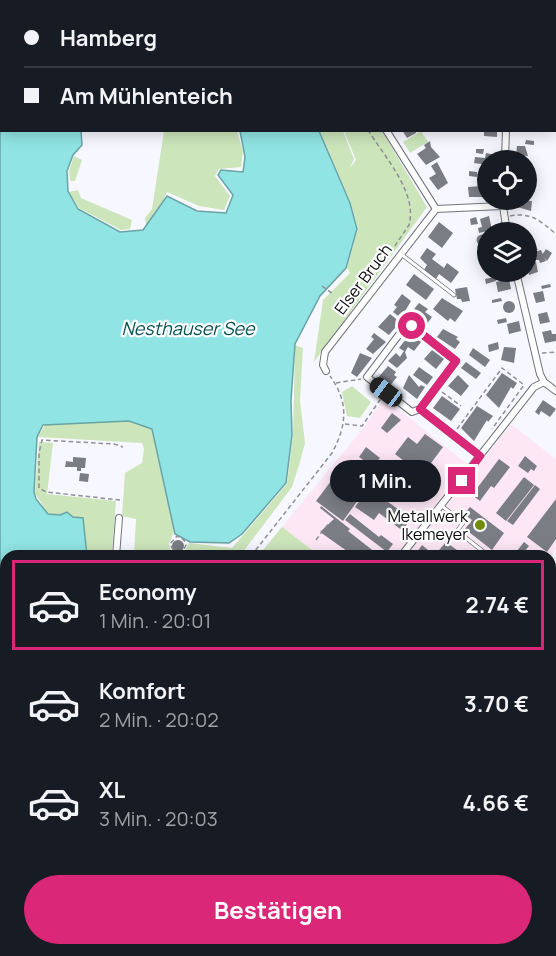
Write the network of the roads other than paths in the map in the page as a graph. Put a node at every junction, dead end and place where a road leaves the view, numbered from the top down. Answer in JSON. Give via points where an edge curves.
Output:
{"nodes":[{"id":1,"x":387,"y":132,"type":"edge"},
{"id":2,"x":506,"y":132,"type":"edge"},
{"id":3,"x":505,"y":150,"type":"edge"},
{"id":4,"x":477,"y":205,"type":"edge"},
{"id":5,"x":436,"y":209,"type":"junction"},
{"id":6,"x":399,"y":253,"type":"junction"},
{"id":7,"x":518,"y":282,"type":"edge"},
{"id":8,"x":454,"y":296,"type":"dead end"},
{"id":9,"x":326,"y":371,"type":"road end"},
{"id":10,"x":544,"y":382,"type":"junction"},
{"id":11,"x":556,"y":391,"type":"edge"},
{"id":12,"x":420,"y":409,"type":"junction"},
{"id":13,"x":480,"y":456,"type":"junction"},
{"id":14,"x":442,"y":506,"type":"junction"},
{"id":15,"x":119,"y":518,"type":"dead end"},
{"id":16,"x":116,"y":550,"type":"edge"},
{"id":17,"x":406,"y":550,"type":"edge"},
{"id":18,"x":481,"y":550,"type":"edge"}],
"edges":[{"from":1,"to":5,"type":"street"},
{"from":2,"to":3,"type":"street"},
{"from":4,"to":5,"type":"street"},
{"from":5,"to":6,"type":"street","name":"Elser Bruch"},
{"from":6,"to":8,"type":"lane"},
{"from":6,"to":9,"type":"street","name":"Elser Bruch","via":[[325,352]]},
{"from":7,"to":10,"type":"street"},
{"from":10,"to":11,"type":"street"},
{"from":10,"to":13,"type":"street","via":[[534,387]]},
{"from":12,"to":12,"type":"street","via":[[456,361],[412,326],[404,328],[367,377],[412,411]]},
{"from":12,"to":13,"type":"street"},
{"from":13,"to":14,"type":"street"},
{"from":14,"to":17,"type":"street"},
{"from":14,"to":18,"type":"lane","via":[[463,523],[457,531]]},
{"from":15,"to":16,"type":"street"}]}
